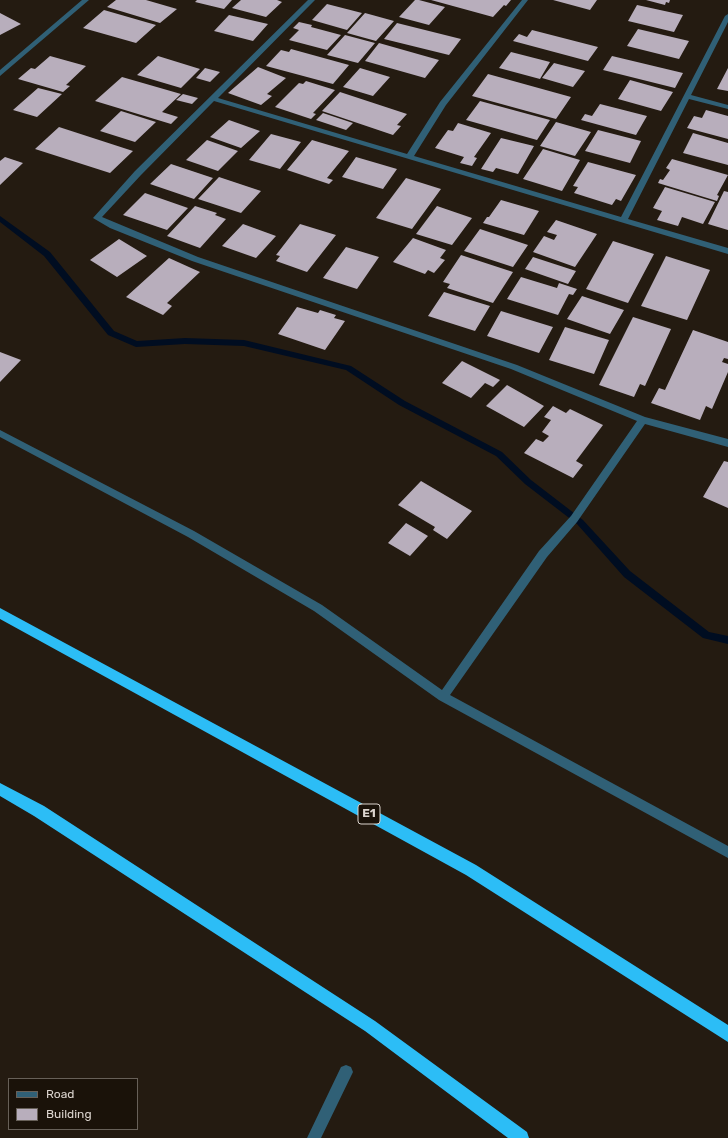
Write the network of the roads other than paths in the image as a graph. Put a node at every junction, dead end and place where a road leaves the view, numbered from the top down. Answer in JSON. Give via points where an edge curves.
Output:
{"nodes":[{"id":1,"x":86,"y":0,"type":"edge"},
{"id":2,"x":312,"y":0,"type":"edge"},
{"id":3,"x":525,"y":0,"type":"edge"},
{"id":4,"x":728,"y":16,"type":"edge"},
{"id":5,"x":0,"y":74,"type":"edge"},
{"id":6,"x":687,"y":96,"type":"junction"},
{"id":7,"x":214,"y":99,"type":"junction"},
{"id":8,"x":728,"y":107,"type":"edge"},
{"id":9,"x":410,"y":157,"type":"junction"},
{"id":10,"x":624,"y":219,"type":"junction"},
{"id":11,"x":728,"y":251,"type":"edge"},
{"id":12,"x":643,"y":420,"type":"junction"},
{"id":13,"x":0,"y":433,"type":"edge"},
{"id":14,"x":728,"y":443,"type":"edge"},
{"id":15,"x":0,"y":613,"type":"edge"},
{"id":16,"x":443,"y":697,"type":"junction"},
{"id":17,"x":0,"y":789,"type":"edge"},
{"id":18,"x":728,"y":852,"type":"edge"},
{"id":19,"x":728,"y":1034,"type":"edge"},
{"id":20,"x":346,"y":1072,"type":"dead end"},
{"id":21,"x":314,"y":1138,"type":"edge"},
{"id":22,"x":521,"y":1138,"type":"edge"}],
"edges":[{"from":1,"to":5,"type":"street"},
{"from":2,"to":7,"type":"street"},
{"from":3,"to":9,"type":"street","via":[[443,104]]},
{"from":4,"to":6,"type":"street"},
{"from":6,"to":8,"type":"street"},
{"from":6,"to":10,"type":"street"},
{"from":7,"to":9,"type":"street"},
{"from":7,"to":12,"type":"street","via":[[138,173],[97,218],[195,259],[514,367]]},
{"from":9,"to":10,"type":"street"},
{"from":10,"to":11,"type":"street"},
{"from":12,"to":14,"type":"street"},
{"from":12,"to":16,"type":"street","via":[[574,519],[543,554]]},
{"from":13,"to":16,"type":"street","via":[[190,534],[318,608]]},
{"from":15,"to":19,"type":"highway","number":"E1","via":[[471,870]]},
{"from":16,"to":18,"type":"street"},
{"from":17,"to":22,"type":"highway","via":[[39,810],[370,1026]]},
{"from":20,"to":21,"type":"street"}]}
